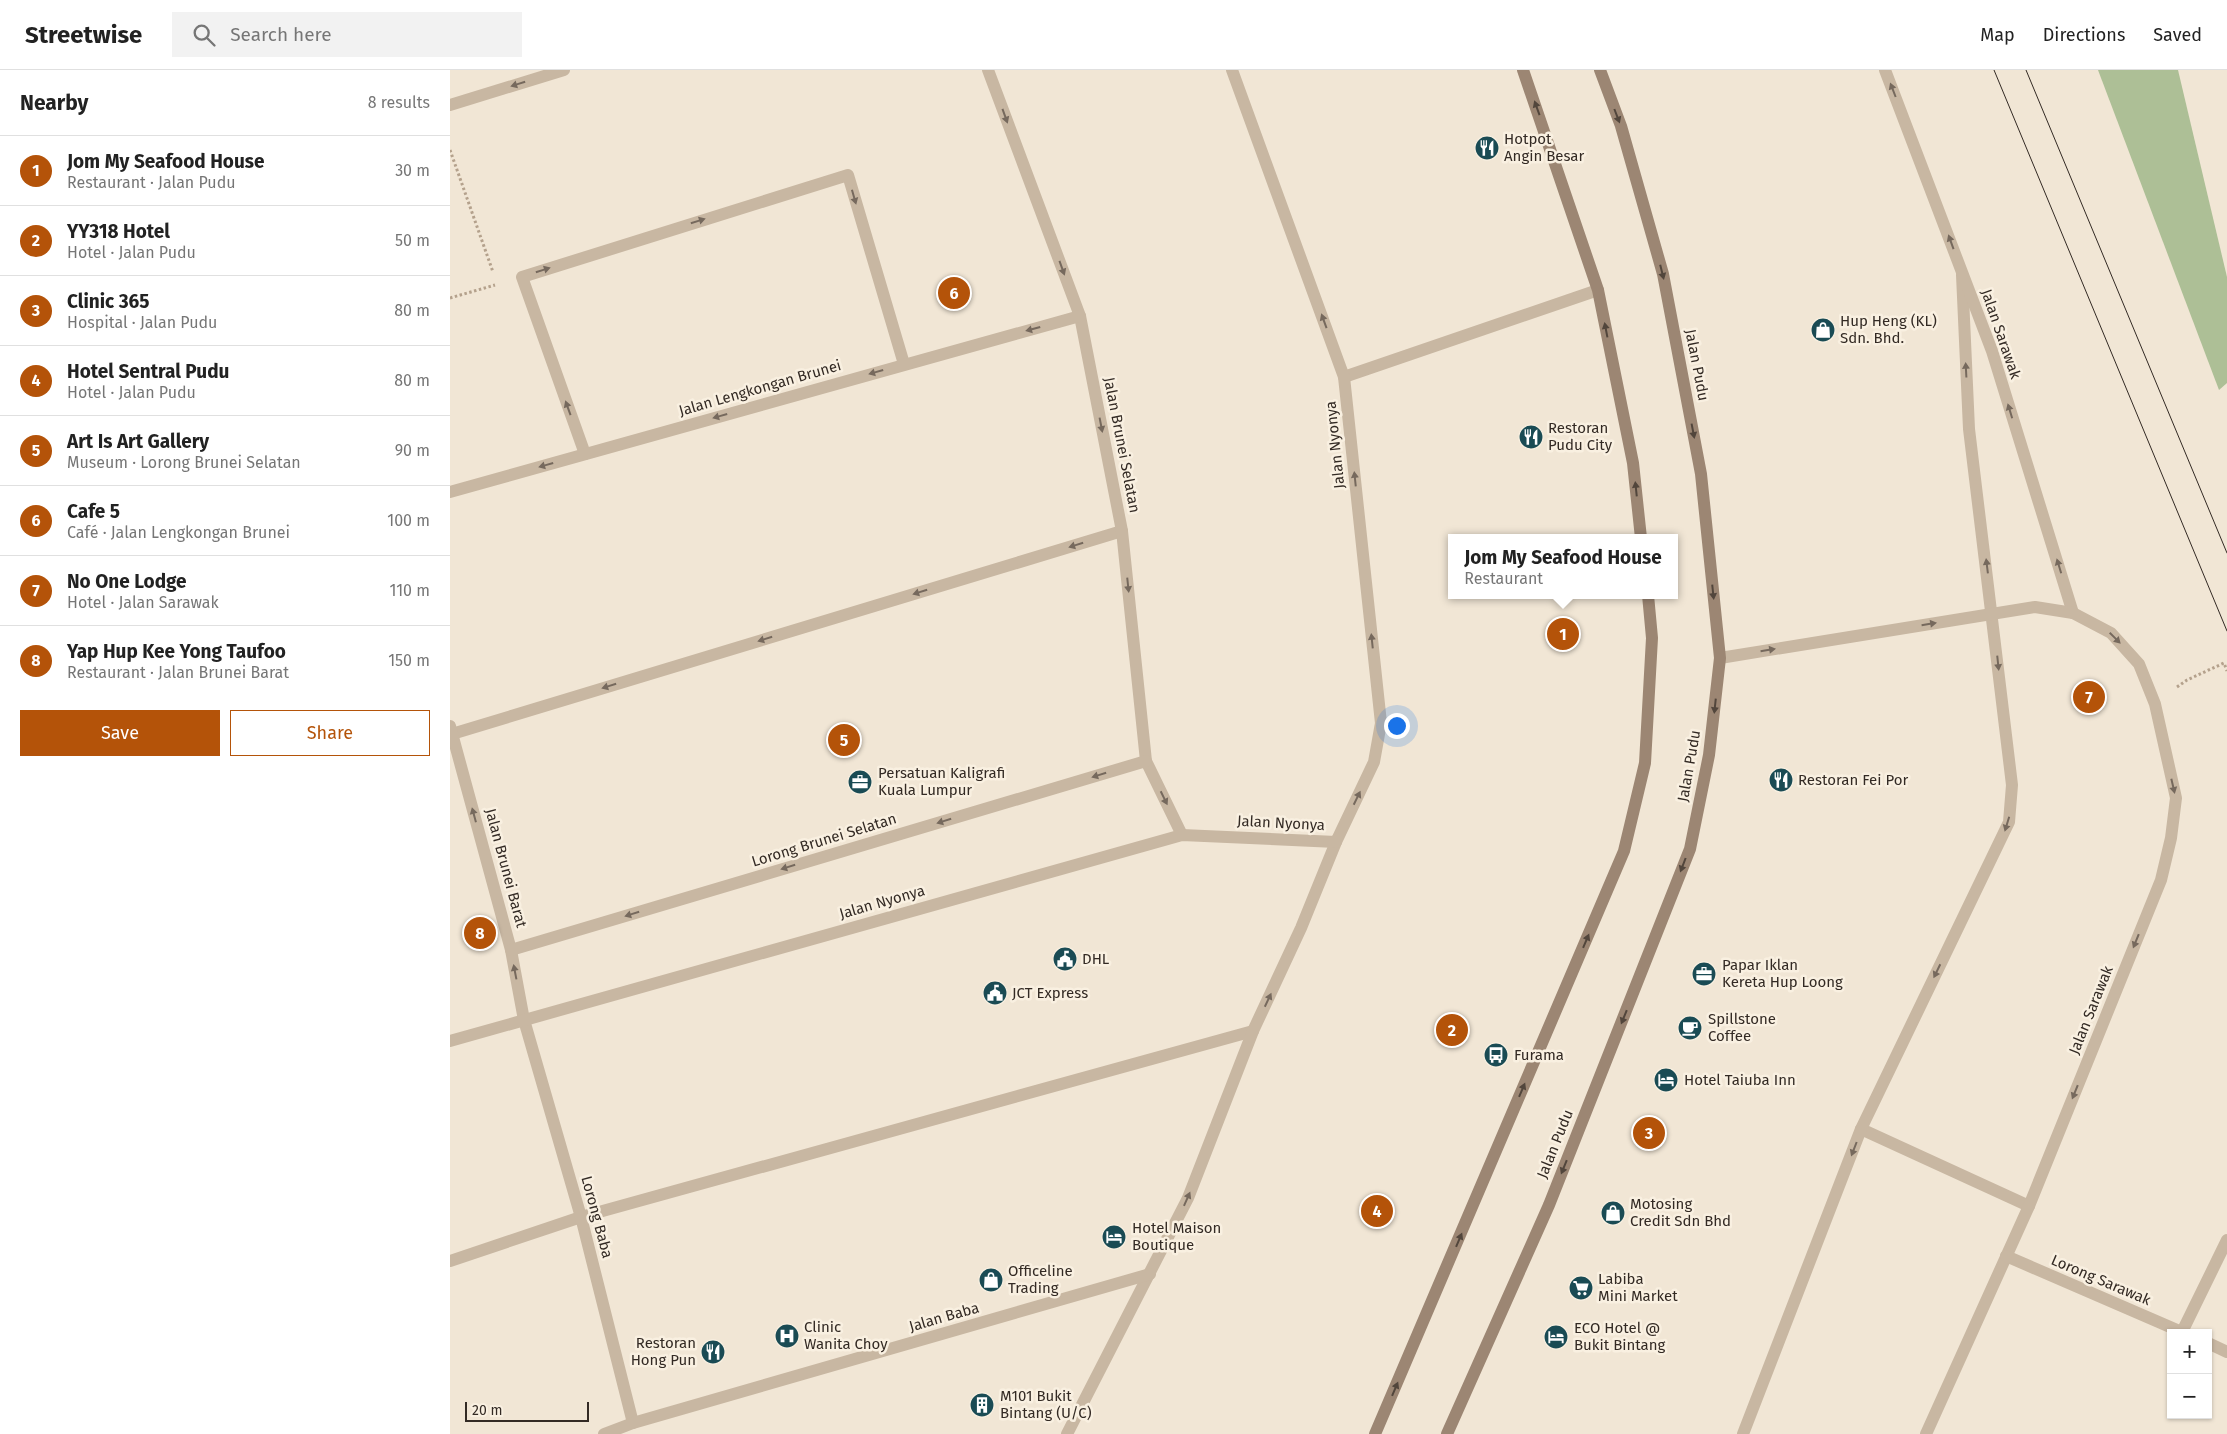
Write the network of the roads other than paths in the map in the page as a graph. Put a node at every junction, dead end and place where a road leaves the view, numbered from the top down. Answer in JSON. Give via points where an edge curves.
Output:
{"nodes":[{"id":1,"x":564,"y":70,"type":"edge"},
{"id":2,"x":988,"y":70,"type":"edge"},
{"id":3,"x":1232,"y":70,"type":"edge"},
{"id":4,"x":1523,"y":70,"type":"edge"},
{"id":5,"x":1600,"y":70,"type":"edge"},
{"id":6,"x":1886,"y":70,"type":"edge"},
{"id":7,"x":450,"y":105,"type":"edge"},
{"id":8,"x":1962,"y":272,"type":"junction"},
{"id":9,"x":1598,"y":290,"type":"junction"},
{"id":10,"x":1080,"y":316,"type":"junction"},
{"id":11,"x":904,"y":364,"type":"junction"},
{"id":12,"x":1344,"y":377,"type":"junction"},
{"id":13,"x":585,"y":454,"type":"junction"},
{"id":14,"x":450,"y":492,"type":"edge"},
{"id":15,"x":1122,"y":531,"type":"junction"},
{"id":16,"x":1641,"y":534,"type":"edge"},
{"id":17,"x":1648,"y":599,"type":"edge"},
{"id":18,"x":2073,"y":613,"type":"junction"},
{"id":19,"x":1993,"y":614,"type":"junction"},
{"id":20,"x":1720,"y":658,"type":"junction"},
{"id":21,"x":451,"y":730,"type":"edge"},
{"id":22,"x":1146,"y":761,"type":"junction"},
{"id":23,"x":1182,"y":835,"type":"junction"},
{"id":24,"x":1336,"y":842,"type":"junction"},
{"id":25,"x":511,"y":950,"type":"junction"},
{"id":26,"x":524,"y":1020,"type":"junction"},
{"id":27,"x":1253,"y":1031,"type":"junction"},
{"id":28,"x":450,"y":1041,"type":"edge"},
{"id":29,"x":1861,"y":1129,"type":"junction"},
{"id":30,"x":2029,"y":1206,"type":"junction"},
{"id":31,"x":581,"y":1217,"type":"junction"},
{"id":32,"x":2227,"y":1240,"type":"edge"},
{"id":33,"x":2006,"y":1256,"type":"junction"},
{"id":34,"x":450,"y":1261,"type":"edge"},
{"id":35,"x":1150,"y":1274,"type":"junction"},
{"id":36,"x":2176,"y":1329,"type":"edge"},
{"id":37,"x":2184,"y":1329,"type":"edge"},
{"id":38,"x":2212,"y":1345,"type":"edge"},
{"id":39,"x":2227,"y":1352,"type":"edge"},
{"id":40,"x":633,"y":1423,"type":"junction"},
{"id":41,"x":604,"y":1434,"type":"edge"},
{"id":42,"x":1067,"y":1434,"type":"edge"},
{"id":43,"x":1375,"y":1434,"type":"edge"},
{"id":44,"x":1447,"y":1434,"type":"edge"},
{"id":45,"x":1743,"y":1434,"type":"edge"},
{"id":46,"x":1926,"y":1434,"type":"edge"}],
"edges":[{"from":1,"to":7,"type":"street","one_way":true},
{"from":2,"to":10,"type":"street","name":"Jalan Brunei Selatan","one_way":true},
{"from":12,"to":3,"type":"street","name":"Jalan Nyonya","one_way":true},
{"from":9,"to":4,"type":"main road","one_way":true},
{"from":5,"to":20,"type":"main road","name":"Jalan Pudu","one_way":true,"via":[[1620,126],[1663,274],[1701,474]]},
{"from":8,"to":6,"type":"street","name":"Jalan Sarawak","one_way":true},
{"from":18,"to":8,"type":"street","name":"Jalan Sarawak","one_way":true,"via":[[1992,351]]},
{"from":19,"to":8,"type":"street","one_way":true,"via":[[1969,429]]},
{"from":9,"to":12,"type":"street"},
{"from":16,"to":9,"type":"main road","one_way":true,"via":[[1633,463]]},
{"from":10,"to":11,"type":"street","name":"Jalan Lengkongan Brunei","one_way":true},
{"from":10,"to":15,"type":"street","name":"Jalan Brunei Selatan","one_way":true},
{"from":11,"to":13,"type":"street","name":"Jalan Lengkongan Brunei","one_way":true},
{"from":13,"to":11,"type":"street","one_way":true,"via":[[522,277],[848,175]]},
{"from":24,"to":12,"type":"street","name":"Jalan Nyonya","one_way":true,"via":[[1374,762],[1381,722]]},
{"from":13,"to":14,"type":"street","name":"Jalan Lengkongan Brunei","one_way":true},
{"from":15,"to":21,"type":"street","one_way":true},
{"from":15,"to":22,"type":"street","name":"Jalan Brunei Selatan","one_way":true},
{"from":43,"to":17,"type":"main road","one_way":true,"via":[[1624,851],[1645,763],[1652,638]]},
{"from":18,"to":19,"type":"street","name":"Jalan Sarawak","via":[[2035,607]]},
{"from":18,"to":30,"type":"street","name":"Jalan Sarawak","one_way":true,"via":[[2111,633],[2139,664],[2155,704],[2176,798],[2161,880]]},
{"from":20,"to":19,"type":"street","name":"Jalan Sarawak","one_way":true},
{"from":19,"to":29,"type":"street","one_way":true,"via":[[2012,785],[2009,822]]},
{"from":20,"to":44,"type":"main road","name":"Jalan Pudu","one_way":true,"via":[[1709,755],[1690,849],[1549,1205]]},
{"from":25,"to":21,"type":"street","name":"Jalan Brunei Barat","one_way":true},
{"from":22,"to":23,"type":"street","name":"Jalan Brunei Selatan","one_way":true},
{"from":22,"to":25,"type":"street","name":"Lorong Brunei Selatan","one_way":true},
{"from":23,"to":24,"type":"street","name":"Jalan Nyonya"},
{"from":23,"to":26,"type":"street","name":"Jalan Nyonya"},
{"from":27,"to":24,"type":"street","one_way":true,"via":[[1301,928]]},
{"from":26,"to":25,"type":"street","name":"Jalan Brunei Barat","one_way":true},
{"from":26,"to":28,"type":"street","name":"Jalan Nyonya"},
{"from":26,"to":31,"type":"street","name":"Lorong Baba"},
{"from":27,"to":31,"type":"street"},
{"from":35,"to":27,"type":"street","one_way":true,"via":[[1188,1198]]},
{"from":29,"to":30,"type":"street"},
{"from":29,"to":45,"type":"street","one_way":true},
{"from":30,"to":33,"type":"street","name":"Jalan Sarawak"},
{"from":31,"to":34,"type":"street"},
{"from":31,"to":40,"type":"street","name":"Lorong Baba"},
{"from":32,"to":37,"type":"street"},
{"from":33,"to":36,"type":"street","name":"Lorong Sarawak"},
{"from":33,"to":46,"type":"street","name":"Jalan Sarawak"},
{"from":35,"to":40,"type":"street","name":"Jalan Baba"},
{"from":35,"to":42,"type":"street"},
{"from":38,"to":39,"type":"street"},
{"from":40,"to":41,"type":"street","name":"Jalan Baba"}]}
